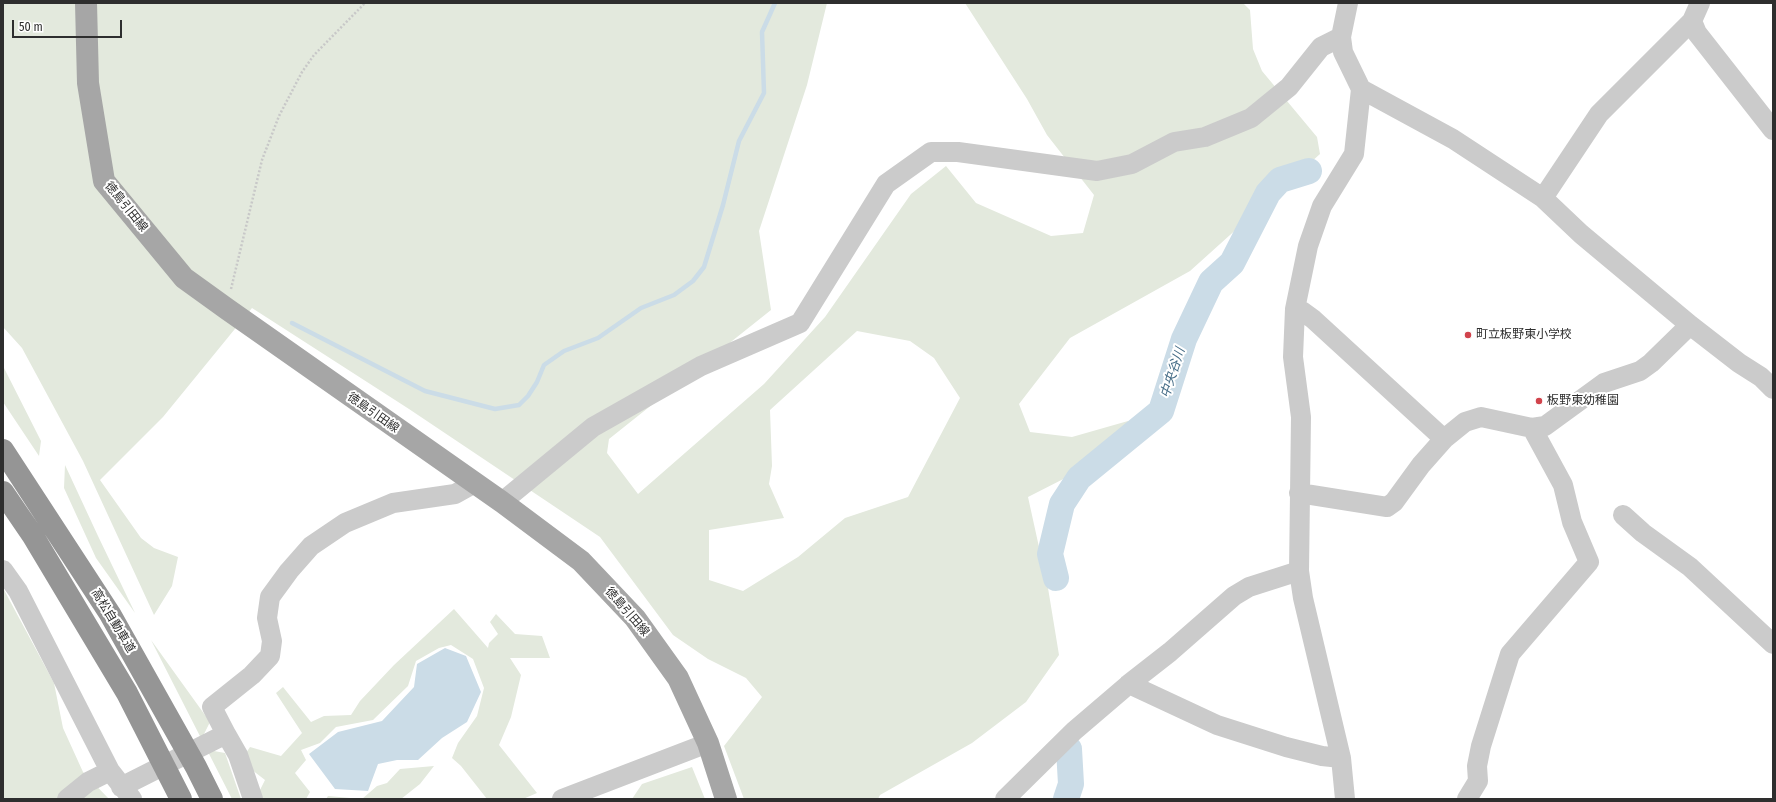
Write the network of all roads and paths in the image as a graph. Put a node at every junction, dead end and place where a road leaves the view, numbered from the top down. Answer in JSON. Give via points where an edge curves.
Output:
{"nodes":[{"id":1,"x":86,"y":3,"type":"edge"},
{"id":2,"x":365,"y":3,"type":"edge"},
{"id":3,"x":1348,"y":3,"type":"edge"},
{"id":4,"x":1696,"y":12,"type":"edge"},
{"id":5,"x":1341,"y":37,"type":"junction"},
{"id":6,"x":1361,"y":89,"type":"junction"},
{"id":7,"x":1773,"y":130,"type":"edge"},
{"id":8,"x":1543,"y":198,"type":"junction"},
{"id":9,"x":227,"y":309,"type":"junction"},
{"id":10,"x":1295,"y":309,"type":"junction"},
{"id":11,"x":1690,"y":325,"type":"junction"},
{"id":12,"x":1769,"y":377,"type":"edge"},
{"id":13,"x":1532,"y":428,"type":"junction"},
{"id":14,"x":1444,"y":439,"type":"junction"},
{"id":15,"x":3,"y":445,"type":"edge"},
{"id":16,"x":3,"y":450,"type":"edge"},
{"id":17,"x":25,"y":481,"type":"junction"},
{"id":18,"x":473,"y":484,"type":"junction"},
{"id":19,"x":3,"y":492,"type":"edge"},
{"id":20,"x":1299,"y":493,"type":"junction"},
{"id":21,"x":502,"y":502,"type":"junction"},
{"id":22,"x":1623,"y":515,"type":"dead end"},
{"id":23,"x":3,"y":570,"type":"edge"},
{"id":24,"x":1299,"y":571,"type":"junction"},
{"id":25,"x":1773,"y":644,"type":"edge"},
{"id":26,"x":1129,"y":684,"type":"junction"},
{"id":27,"x":223,"y":736,"type":"junction"},
{"id":28,"x":708,"y":743,"type":"junction"},
{"id":29,"x":1341,"y":758,"type":"junction"},
{"id":30,"x":123,"y":785,"type":"edge"},
{"id":31,"x":1347,"y":798,"type":"edge"},
{"id":32,"x":67,"y":799,"type":"edge"},
{"id":33,"x":181,"y":799,"type":"edge"},
{"id":34,"x":212,"y":799,"type":"edge"},
{"id":35,"x":253,"y":799,"type":"edge"},
{"id":36,"x":562,"y":799,"type":"edge"},
{"id":37,"x":726,"y":799,"type":"edge"},
{"id":38,"x":1005,"y":799,"type":"edge"},
{"id":39,"x":1467,"y":799,"type":"edge"}],
"edges":[{"from":1,"to":9,"type":"main road","name":"徳島引田線","via":[[88,83],[104,181],[184,278]]},
{"from":2,"to":9,"type":"path","via":[[314,55],[279,116],[262,160]]},
{"from":3,"to":5,"type":"street"},
{"from":4,"to":7,"type":"street","via":[[1697,33]]},
{"from":4,"to":8,"type":"street","via":[[1599,114]]},
{"from":5,"to":6,"type":"street","via":[[1343,52]]},
{"from":5,"to":21,"type":"street","via":[[1321,47],[1289,87],[1251,118],[1206,137],[1174,142],[1132,164],[1097,171],[958,152],[931,152],[886,184],[800,323],[702,366],[593,427]]},
{"from":6,"to":8,"type":"street","via":[[1453,139]]},
{"from":6,"to":10,"type":"street","via":[[1354,154],[1322,206],[1308,246]]},
{"from":8,"to":11,"type":"street","via":[[1581,234]]},
{"from":9,"to":18,"type":"main road","name":"徳島引田線"},
{"from":10,"to":14,"type":"street","via":[[1313,319]]},
{"from":10,"to":20,"type":"street","via":[[1293,357],[1301,417]]},
{"from":11,"to":12,"type":"street","via":[[1740,363]]},
{"from":11,"to":13,"type":"street","via":[[1640,371],[1604,383],[1545,426]]},
{"from":13,"to":14,"type":"street","via":[[1481,417],[1466,422]]},
{"from":13,"to":39,"type":"street","via":[[1563,485],[1572,522],[1589,562],[1510,654],[1481,746],[1477,766],[1478,781]]},
{"from":14,"to":20,"type":"street","via":[[1394,502],[1387,507]]},
{"from":15,"to":17,"type":"highway"},
{"from":16,"to":17,"type":"highway","name":"高松自動車道"},
{"from":17,"to":34,"type":"highway","name":"高松自動車道","via":[[110,614]]},
{"from":18,"to":21,"type":"main road","name":"徳島引田線"},
{"from":18,"to":27,"type":"street","via":[[455,494],[393,503],[345,523],[311,546],[288,571],[270,597],[267,618],[272,641],[270,656],[252,675],[212,707]]},
{"from":19,"to":33,"type":"highway","name":"高松自動車道","via":[[33,536],[128,693]]},
{"from":20,"to":24,"type":"street"},
{"from":21,"to":28,"type":"main road","name":"徳島引田線","via":[[581,561],[635,618],[678,678]]},
{"from":22,"to":25,"type":"street","via":[[1690,567]]},
{"from":23,"to":30,"type":"street","via":[[18,591]]},
{"from":24,"to":26,"type":"street","via":[[1249,587],[1234,596]]},
{"from":24,"to":29,"type":"street","via":[[1303,598]]},
{"from":26,"to":29,"type":"street","via":[[1217,725],[1286,747]]},
{"from":26,"to":38,"type":"street","via":[[1074,731]]},
{"from":27,"to":30,"type":"street"},
{"from":27,"to":35,"type":"street","via":[[238,755]]},
{"from":28,"to":36,"type":"street"},
{"from":28,"to":37,"type":"main road","name":"徳島引田線"},
{"from":29,"to":31,"type":"street"},
{"from":30,"to":32,"type":"street","via":[[88,782]]}]}
